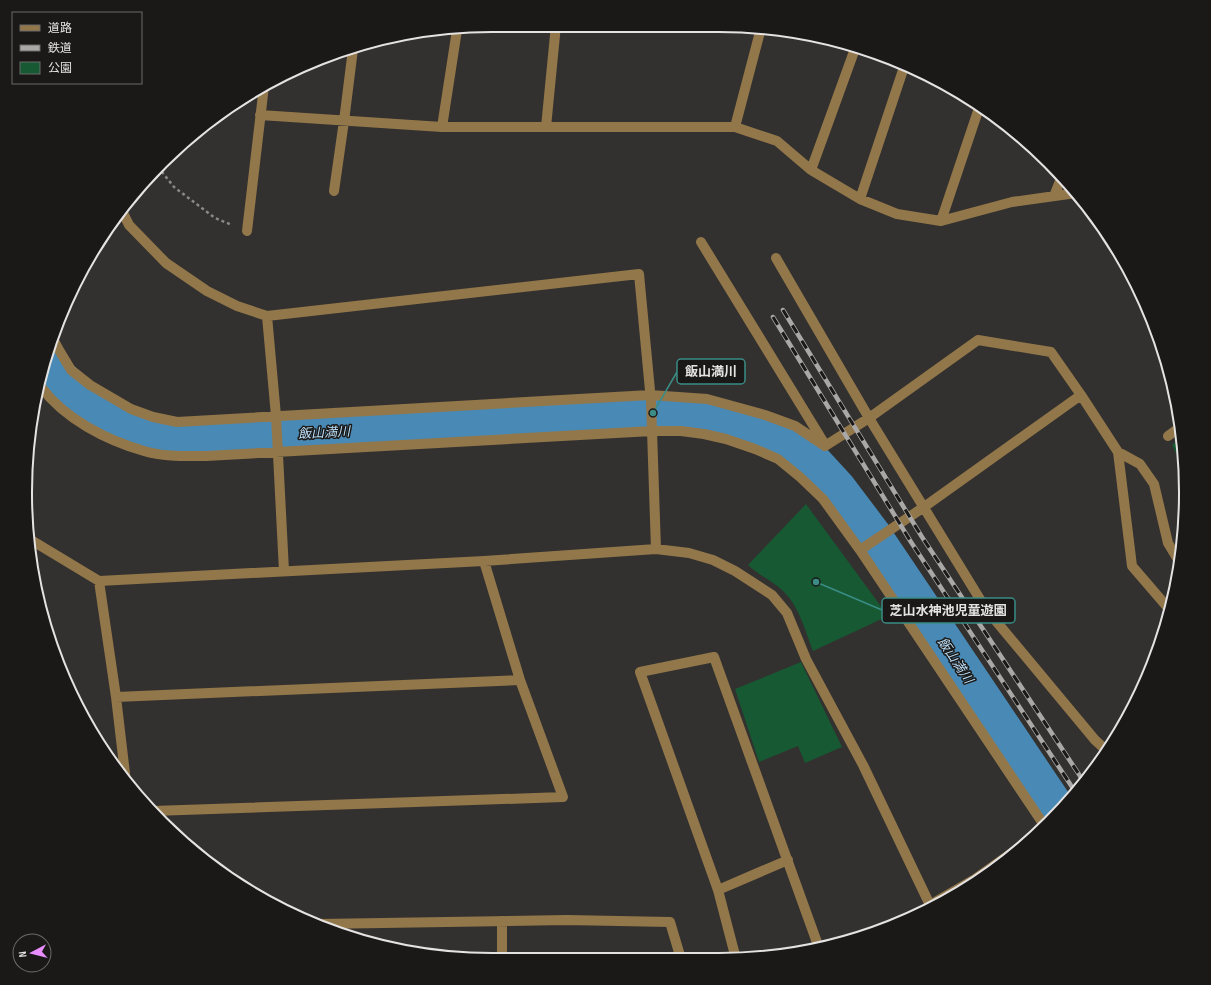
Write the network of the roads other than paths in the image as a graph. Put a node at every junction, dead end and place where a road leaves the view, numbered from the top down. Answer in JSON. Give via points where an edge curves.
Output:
{"nodes":[{"id":1,"x":555,"y":32,"type":"edge"},
{"id":2,"x":456,"y":34,"type":"edge"},
{"id":3,"x":759,"y":34,"type":"edge"},
{"id":4,"x":854,"y":52,"type":"edge"},
{"id":5,"x":352,"y":54,"type":"edge"},
{"id":6,"x":902,"y":70,"type":"edge"},
{"id":7,"x":263,"y":93,"type":"edge"},
{"id":8,"x":978,"y":112,"type":"edge"},
{"id":9,"x":260,"y":115,"type":"junction"},
{"id":10,"x":344,"y":121,"type":"junction"},
{"id":11,"x":442,"y":127,"type":"junction"},
{"id":12,"x":546,"y":127,"type":"junction"},
{"id":13,"x":735,"y":128,"type":"junction"},
{"id":14,"x":811,"y":170,"type":"junction"},
{"id":15,"x":1059,"y":183,"type":"edge"},
{"id":16,"x":334,"y":191,"type":"dead end"},
{"id":17,"x":1069,"y":194,"type":"edge"},
{"id":18,"x":1054,"y":196,"type":"junction"},
{"id":19,"x":860,"y":199,"type":"junction"},
{"id":20,"x":124,"y":216,"type":"edge"},
{"id":21,"x":941,"y":221,"type":"junction"},
{"id":22,"x":247,"y":231,"type":"road end"},
{"id":23,"x":701,"y":242,"type":"dead end"},
{"id":24,"x":776,"y":258,"type":"dead end"},
{"id":25,"x":267,"y":316,"type":"junction"},
{"id":26,"x":56,"y":344,"type":"edge"},
{"id":27,"x":44,"y":390,"type":"edge"},
{"id":28,"x":1081,"y":395,"type":"junction"},
{"id":29,"x":650,"y":398,"type":"junction"},
{"id":30,"x":869,"y":418,"type":"junction"},
{"id":31,"x":276,"y":420,"type":"junction"},
{"id":32,"x":652,"y":426,"type":"junction"},
{"id":33,"x":1175,"y":431,"type":"edge"},
{"id":34,"x":1168,"y":436,"type":"dead end"},
{"id":35,"x":825,"y":446,"type":"junction"},
{"id":36,"x":278,"y":452,"type":"junction"},
{"id":37,"x":1118,"y":452,"type":"junction"},
{"id":38,"x":924,"y":507,"type":"junction"},
{"id":39,"x":35,"y":542,"type":"edge"},
{"id":40,"x":656,"y":548,"type":"junction"},
{"id":41,"x":860,"y":550,"type":"junction"},
{"id":42,"x":1175,"y":555,"type":"edge"},
{"id":43,"x":484,"y":561,"type":"junction"},
{"id":44,"x":284,"y":571,"type":"junction"},
{"id":45,"x":99,"y":581,"type":"junction"},
{"id":46,"x":1165,"y":604,"type":"edge"},
{"id":47,"x":520,"y":680,"type":"junction"},
{"id":48,"x":116,"y":698,"type":"junction"},
{"id":49,"x":1102,"y":746,"type":"edge"},
{"id":50,"x":124,"y":769,"type":"edge"},
{"id":51,"x":160,"y":811,"type":"edge"},
{"id":52,"x":1041,"y":821,"type":"edge"},
{"id":53,"x":788,"y":860,"type":"junction"},
{"id":54,"x":718,"y":890,"type":"junction"},
{"id":55,"x":928,"y":903,"type":"edge"},
{"id":56,"x":502,"y":921,"type":"junction"},
{"id":57,"x":331,"y":924,"type":"edge"},
{"id":58,"x":817,"y":942,"type":"edge"},
{"id":59,"x":734,"y":952,"type":"edge"},
{"id":60,"x":502,"y":953,"type":"edge"},
{"id":61,"x":679,"y":953,"type":"edge"}],
"edges":[{"from":1,"to":12,"type":"street"},
{"from":2,"to":11,"type":"street"},
{"from":3,"to":13,"type":"street"},
{"from":4,"to":14,"type":"street"},
{"from":5,"to":10,"type":"street"},
{"from":6,"to":19,"type":"street"},
{"from":7,"to":9,"type":"street"},
{"from":8,"to":21,"type":"street"},
{"from":9,"to":10,"type":"street"},
{"from":9,"to":22,"type":"street"},
{"from":10,"to":11,"type":"street"},
{"from":10,"to":16,"type":"street"},
{"from":11,"to":12,"type":"street"},
{"from":12,"to":13,"type":"street"},
{"from":13,"to":14,"type":"street","via":[[777,142]]},
{"from":14,"to":19,"type":"street"},
{"from":15,"to":18,"type":"street"},
{"from":17,"to":18,"type":"street"},
{"from":18,"to":21,"type":"street","via":[[1012,202]]},
{"from":19,"to":21,"type":"street","via":[[897,214]]},
{"from":20,"to":25,"type":"street","via":[[129,225],[166,263],[207,291],[237,306]]},
{"from":23,"to":35,"type":"street"},
{"from":24,"to":30,"type":"street"},
{"from":25,"to":29,"type":"street","via":[[639,274]]},
{"from":25,"to":31,"type":"street"},
{"from":26,"to":31,"type":"street","via":[[71,370],[130,410],[176,422]]},
{"from":27,"to":36,"type":"street","via":[[63,410],[92,430],[145,452],[206,456]]},
{"from":28,"to":30,"type":"street","via":[[1050,352],[978,340]]},
{"from":28,"to":37,"type":"street"},
{"from":28,"to":38,"type":"street"},
{"from":29,"to":31,"type":"street"},
{"from":29,"to":32,"type":"street"},
{"from":29,"to":35,"type":"street","via":[[707,399],[795,426]]},
{"from":30,"to":35,"type":"street"},
{"from":30,"to":38,"type":"street"},
{"from":31,"to":36,"type":"street"},
{"from":32,"to":36,"type":"street"},
{"from":32,"to":40,"type":"street"},
{"from":32,"to":41,"type":"street","via":[[726,439],[778,459],[823,499]]},
{"from":33,"to":34,"type":"street"},
{"from":36,"to":44,"type":"street"},
{"from":37,"to":42,"type":"street","via":[[1140,464],[1154,484],[1168,544]]},
{"from":37,"to":46,"type":"street","via":[[1132,566]]},
{"from":38,"to":41,"type":"street"},
{"from":38,"to":49,"type":"street","via":[[986,609]]},
{"from":39,"to":45,"type":"street"},
{"from":40,"to":43,"type":"street"},
{"from":40,"to":55,"type":"street","via":[[713,560],[772,595],[787,613],[806,659],[863,765]]},
{"from":41,"to":52,"type":"street"},
{"from":43,"to":44,"type":"street"},
{"from":43,"to":47,"type":"street"},
{"from":44,"to":45,"type":"street"},
{"from":45,"to":48,"type":"street"},
{"from":47,"to":48,"type":"street"},
{"from":47,"to":51,"type":"street","via":[[563,797]]},
{"from":48,"to":50,"type":"street"},
{"from":53,"to":54,"type":"street"},
{"from":53,"to":54,"type":"street","via":[[714,657],[640,672]]},
{"from":53,"to":58,"type":"street"},
{"from":54,"to":59,"type":"street"},
{"from":56,"to":57,"type":"street"},
{"from":56,"to":60,"type":"street"},
{"from":56,"to":61,"type":"street","via":[[670,922]]}]}
